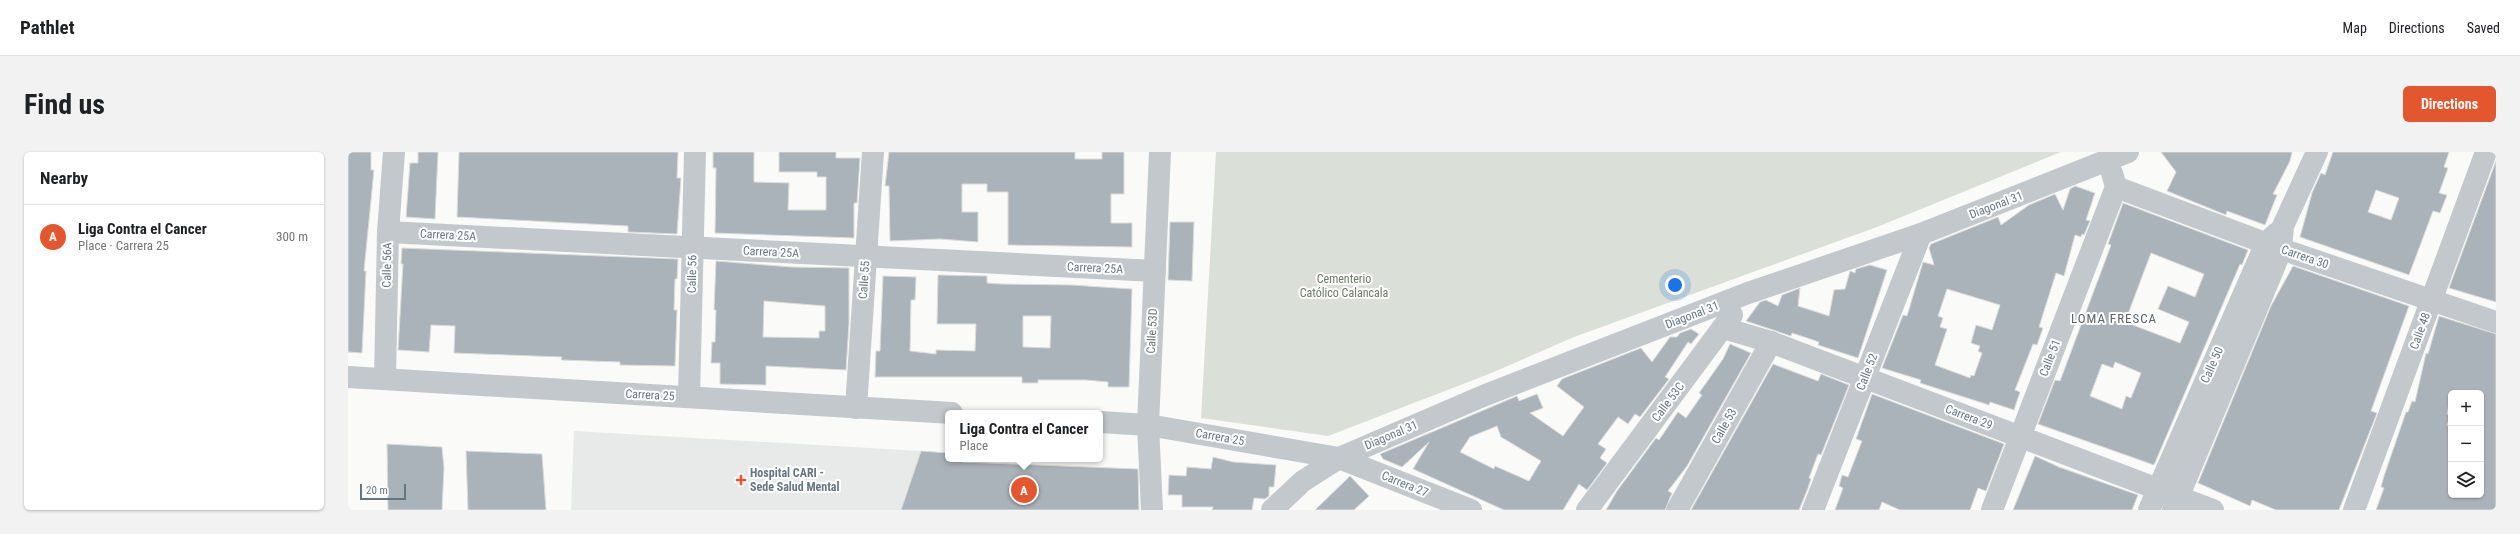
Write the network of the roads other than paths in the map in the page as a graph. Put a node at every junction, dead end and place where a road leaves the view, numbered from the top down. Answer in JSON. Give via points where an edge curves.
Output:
{"nodes":[{"id":1,"x":394,"y":152,"type":"edge"},
{"id":2,"x":695,"y":152,"type":"edge"},
{"id":3,"x":873,"y":152,"type":"edge"},
{"id":4,"x":1160,"y":152,"type":"edge"},
{"id":5,"x":2128,"y":152,"type":"edge"},
{"id":6,"x":2317,"y":152,"type":"edge"},
{"id":7,"x":2486,"y":152,"type":"edge"},
{"id":8,"x":2108,"y":161,"type":"junction"},
{"id":9,"x":2116,"y":186,"type":"junction"},
{"id":10,"x":388,"y":232,"type":"junction"},
{"id":11,"x":1921,"y":234,"type":"junction"},
{"id":12,"x":2274,"y":246,"type":"junction"},
{"id":13,"x":693,"y":248,"type":"junction"},
{"id":14,"x":866,"y":256,"type":"junction"},
{"id":15,"x":1155,"y":271,"type":"junction"},
{"id":16,"x":1748,"y":293,"type":"junction"},
{"id":17,"x":2431,"y":301,"type":"junction"},
{"id":18,"x":2496,"y":322,"type":"edge"},
{"id":19,"x":1724,"y":328,"type":"junction"},
{"id":20,"x":1771,"y":342,"type":"junction"},
{"id":21,"x":348,"y":377,"type":"edge"},
{"id":22,"x":1864,"y":378,"type":"junction"},
{"id":23,"x":385,"y":379,"type":"junction"},
{"id":24,"x":689,"y":397,"type":"junction"},
{"id":25,"x":856,"y":408,"type":"junction"},
{"id":26,"x":945,"y":413,"type":"edge"},
{"id":27,"x":1103,"y":422,"type":"edge"},
{"id":28,"x":1148,"y":425,"type":"junction"},
{"id":29,"x":2019,"y":436,"type":"junction"},
{"id":30,"x":1339,"y":458,"type":"junction"},
{"id":31,"x":2158,"y":489,"type":"junction"},
{"id":32,"x":2176,"y":503,"type":"edge"},
{"id":33,"x":1152,"y":510,"type":"edge"},
{"id":34,"x":1272,"y":510,"type":"edge"},
{"id":35,"x":1471,"y":510,"type":"edge"},
{"id":36,"x":1587,"y":510,"type":"edge"},
{"id":37,"x":1677,"y":510,"type":"edge"},
{"id":38,"x":1813,"y":510,"type":"edge"},
{"id":39,"x":1992,"y":510,"type":"edge"},
{"id":40,"x":2149,"y":510,"type":"edge"},
{"id":41,"x":2213,"y":510,"type":"edge"},
{"id":42,"x":2354,"y":510,"type":"edge"}],
"edges":[{"from":1,"to":10,"type":"street","name":"Calle 56A"},
{"from":2,"to":13,"type":"street","name":"Calle 56"},
{"from":3,"to":14,"type":"street","name":"Calle 55"},
{"from":4,"to":15,"type":"street","name":"Calle 53D"},
{"from":5,"to":8,"type":"street","name":"Diagonal 31"},
{"from":6,"to":12,"type":"street","name":"Calle 50"},
{"from":7,"to":17,"type":"street","name":"Calle 48"},
{"from":8,"to":9,"type":"street"},
{"from":8,"to":11,"type":"street","name":"Diagonal 31"},
{"from":9,"to":12,"type":"street","name":"Carrera 30"},
{"from":9,"to":29,"type":"street","name":"Calle 51"},
{"from":10,"to":13,"type":"street","name":"Carrera 25A"},
{"from":10,"to":23,"type":"street","name":"Calle 56A"},
{"from":11,"to":16,"type":"street","name":"Diagonal 31"},
{"from":11,"to":22,"type":"street","name":"Calle 52"},
{"from":12,"to":17,"type":"street","name":"Carrera 30"},
{"from":12,"to":31,"type":"street","name":"Calle 50"},
{"from":12,"to":32,"type":"street","name":"Calle 50"},
{"from":13,"to":14,"type":"street","name":"Carrera 25A"},
{"from":13,"to":24,"type":"street","name":"Calle 56"},
{"from":14,"to":15,"type":"street","name":"Carrera 25A"},
{"from":14,"to":25,"type":"street","name":"Calle 55"},
{"from":15,"to":28,"type":"street","name":"Calle 53D"},
{"from":16,"to":19,"type":"street","name":"Calle 53C"},
{"from":16,"to":30,"type":"street","name":"Diagonal 31","via":[[1483,396]]},
{"from":17,"to":18,"type":"street","name":"Carrera 30"},
{"from":17,"to":42,"type":"street","name":"Calle 48"},
{"from":19,"to":20,"type":"street","name":"Carrera 29"},
{"from":19,"to":36,"type":"street","name":"Calle 53C"},
{"from":20,"to":22,"type":"street","name":"Carrera 29"},
{"from":20,"to":37,"type":"street","name":"Calle 53"},
{"from":21,"to":23,"type":"street","name":"Carrera 25"},
{"from":22,"to":29,"type":"street","name":"Carrera 29"},
{"from":22,"to":38,"type":"street","name":"Calle 52"},
{"from":23,"to":24,"type":"street","name":"Carrera 25"},
{"from":24,"to":25,"type":"street","name":"Carrera 25"},
{"from":25,"to":26,"type":"street","name":"Carrera 25"},
{"from":27,"to":28,"type":"street","name":"Carrera 25"},
{"from":28,"to":30,"type":"street","name":"Carrera 25"},
{"from":28,"to":33,"type":"street","name":"Calle 53D"},
{"from":29,"to":31,"type":"street","name":"Carrera 29"},
{"from":29,"to":39,"type":"street","name":"Calle 51"},
{"from":30,"to":34,"type":"street","name":"Diagonal 31","via":[[1303,481]]},
{"from":30,"to":35,"type":"street","name":"Carrera 27"},
{"from":31,"to":32,"type":"street","name":"Carrera 29"},
{"from":31,"to":40,"type":"street","name":"Calle 50"},
{"from":32,"to":41,"type":"street","name":"Carrera 29"}]}
